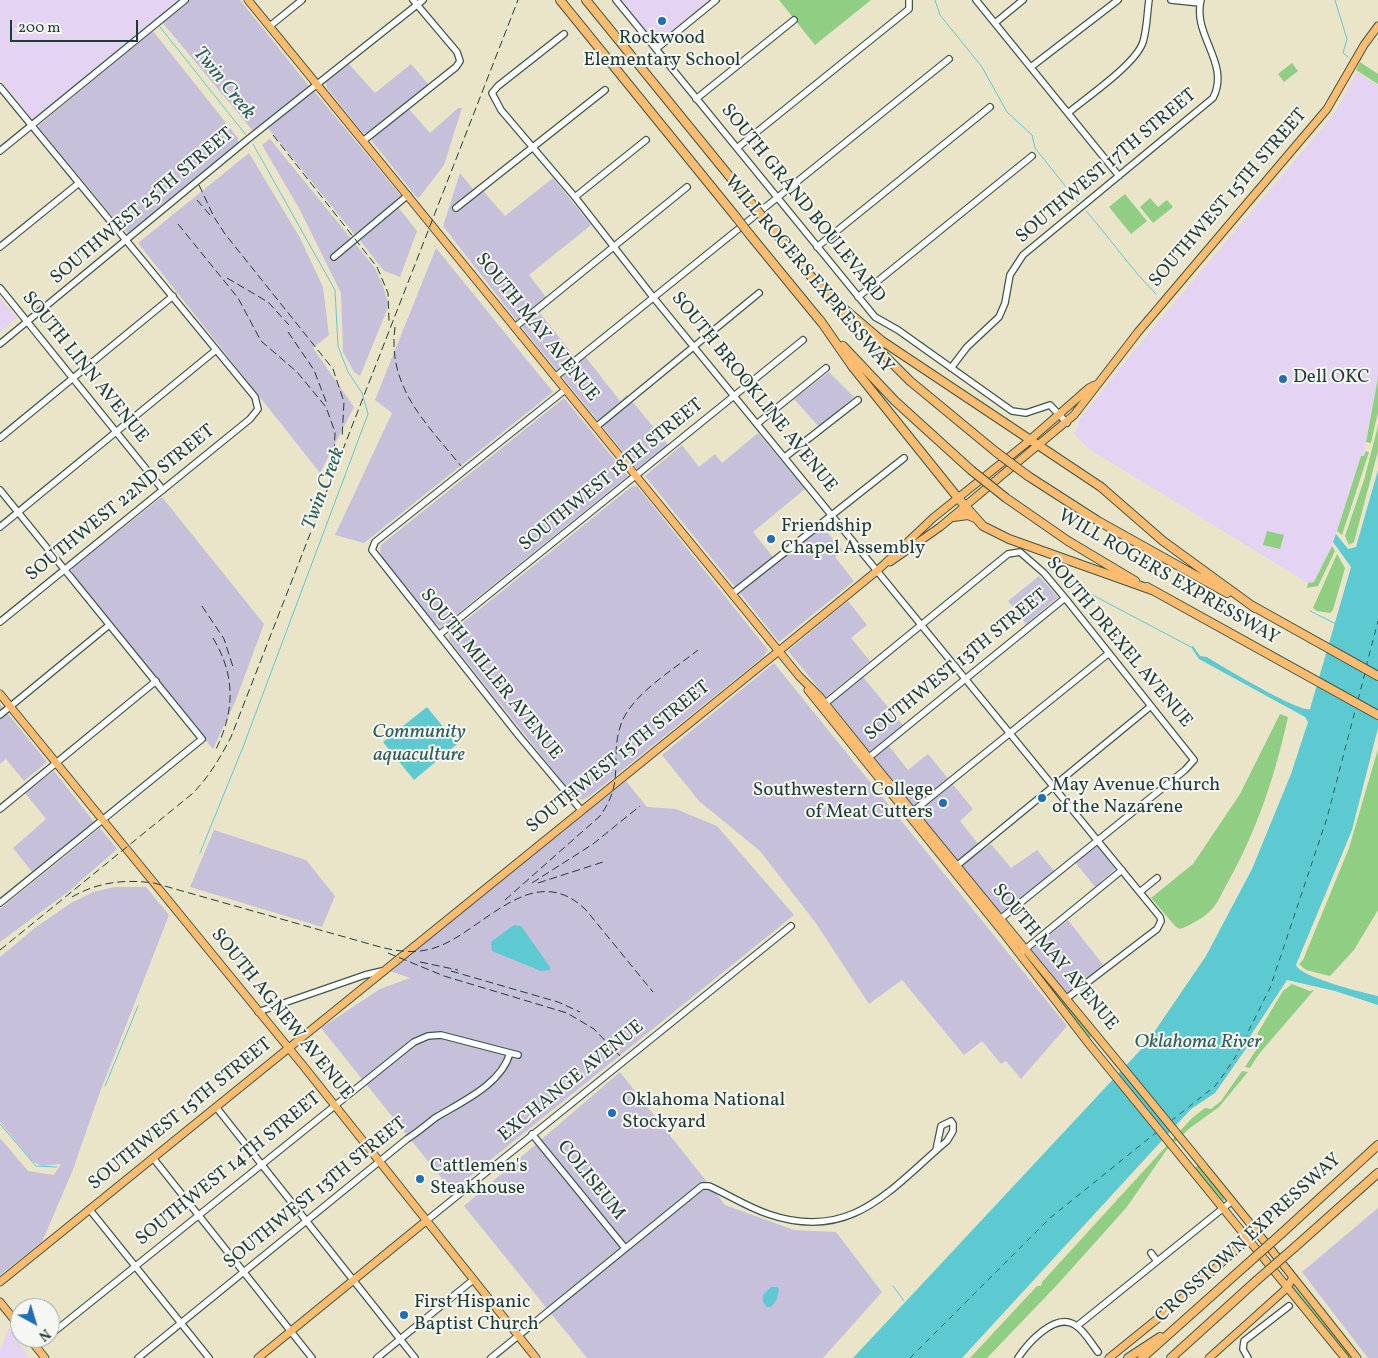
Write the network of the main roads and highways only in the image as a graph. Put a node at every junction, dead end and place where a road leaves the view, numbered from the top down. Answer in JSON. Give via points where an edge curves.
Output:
{"nodes":[{"id":1,"x":248,"y":0,"type":"edge"},
{"id":2,"x":560,"y":0,"type":"edge"},
{"id":3,"x":586,"y":0,"type":"edge"},
{"id":4,"x":1378,"y":26,"type":"edge"},
{"id":5,"x":821,"y":289,"type":"junction"},
{"id":6,"x":820,"y":320,"type":"junction"},
{"id":7,"x":1095,"y":385,"type":"junction"},
{"id":8,"x":1030,"y":440,"type":"junction"},
{"id":9,"x":1039,"y":446,"type":"junction"},
{"id":10,"x":958,"y":498,"type":"junction"},
{"id":11,"x":965,"y":506,"type":"junction"},
{"id":12,"x":953,"y":517,"type":"junction"},
{"id":13,"x":933,"y":518,"type":"junction"},
{"id":14,"x":976,"y":519,"type":"junction"},
{"id":15,"x":940,"y":527,"type":"junction"},
{"id":16,"x":878,"y":570,"type":"junction"},
{"id":17,"x":1152,"y":590,"type":"junction"},
{"id":18,"x":1255,"y":608,"type":"junction"},
{"id":19,"x":778,"y":651,"type":"junction"},
{"id":20,"x":1378,"y":676,"type":"edge"},
{"id":21,"x":0,"y":694,"type":"edge"},
{"id":22,"x":1378,"y":715,"type":"edge"},
{"id":23,"x":1022,"y":952,"type":"junction"},
{"id":24,"x":288,"y":1048,"type":"junction"},
{"id":25,"x":1378,"y":1146,"type":"edge"},
{"id":26,"x":1378,"y":1173,"type":"edge"},
{"id":27,"x":426,"y":1221,"type":"junction"},
{"id":28,"x":1256,"y":1232,"type":"junction"},
{"id":29,"x":1248,"y":1240,"type":"junction"},
{"id":30,"x":1293,"y":1277,"type":"junction"},
{"id":31,"x":0,"y":1282,"type":"edge"},
{"id":32,"x":1287,"y":1288,"type":"junction"},
{"id":33,"x":0,"y":1302,"type":"edge"},
{"id":34,"x":10,"y":1314,"type":"edge"},
{"id":35,"x":1182,"y":1322,"type":"junction"},
{"id":36,"x":258,"y":1358,"type":"edge"},
{"id":37,"x":536,"y":1358,"type":"edge"},
{"id":38,"x":1109,"y":1358,"type":"edge"},
{"id":39,"x":1128,"y":1358,"type":"edge"},
{"id":40,"x":1142,"y":1358,"type":"edge"},
{"id":41,"x":1171,"y":1358,"type":"edge"},
{"id":42,"x":1209,"y":1358,"type":"edge"},
{"id":43,"x":1345,"y":1358,"type":"edge"},
{"id":44,"x":1357,"y":1358,"type":"edge"}],
"edges":[{"from":1,"to":19,"type":"main road","name":"SOUTH MAY AVENUE"},
{"from":2,"to":6,"type":"highway","name":"WILL ROGERS EXPRESSWAY","bridge":true},
{"from":3,"to":5,"type":"highway","name":"WILL ROGERS EXPRESSWAY","bridge":true},
{"from":4,"to":7,"type":"main road","name":"SOUTHWEST 15TH STREET","via":[[1327,109]]},
{"from":5,"to":8,"type":"highway","via":[[893,350]]},
{"from":5,"to":18,"type":"highway","name":"WILL ROGERS EXPRESSWAY","bridge":true,"via":[[910,381],[1028,476],[1098,521]]},
{"from":6,"to":10,"type":"highway","via":[[852,366]]},
{"from":6,"to":17,"type":"highway","name":"WILL ROGERS EXPRESSWAY","bridge":true,"via":[[895,401],[971,470],[1081,549]]},
{"from":7,"to":8,"type":"main road","name":"SOUTHWEST 15TH STREET"},
{"from":7,"to":9,"type":"main road","name":"SOUTHWEST 15TH STREET","via":[[1094,392],[1068,422]]},
{"from":8,"to":9,"type":"highway"},
{"from":8,"to":10,"type":"main road","name":"SOUTHWEST 15TH STREET"},
{"from":9,"to":11,"type":"main road","name":"SOUTHWEST 15TH STREET"},
{"from":9,"to":18,"type":"highway","via":[[1111,495],[1163,541]]},
{"from":10,"to":11,"type":"highway"},
{"from":10,"to":13,"type":"main road","name":"SOUTHWEST 15TH STREET"},
{"from":11,"to":12,"type":"main road","name":"SOUTHWEST 15TH STREET"},
{"from":11,"to":14,"type":"highway"},
{"from":12,"to":14,"type":"highway","via":[[968,515]]},
{"from":12,"to":15,"type":"main road","name":"SOUTHWEST 15TH STREET"},
{"from":13,"to":15,"type":"main road"},
{"from":13,"to":16,"type":"main road","name":"SOUTHWEST 15TH STREET"},
{"from":14,"to":17,"type":"highway","via":[[1001,536]]},
{"from":15,"to":16,"type":"main road","name":"SOUTHWEST 15TH STREET"},
{"from":16,"to":19,"type":"main road","name":"SOUTHWEST 15TH STREET"},
{"from":17,"to":22,"type":"highway","name":"WILL ROGERS EXPRESSWAY"},
{"from":18,"to":20,"type":"highway","name":"WILL ROGERS EXPRESSWAY"},
{"from":19,"to":23,"type":"main road","name":"SOUTH MAY AVENUE"},
{"from":19,"to":24,"type":"main road","name":"SOUTHWEST 15TH STREET"},
{"from":21,"to":24,"type":"main road","name":"SOUTH AGNEW AVENUE"},
{"from":23,"to":28,"type":"main road","name":"SOUTH MAY AVENUE","via":[[1067,998]]},
{"from":23,"to":29,"type":"main road","name":"SOUTH MAY AVENUE","via":[[1089,1044]]},
{"from":24,"to":27,"type":"main road","name":"SOUTH AGNEW AVENUE"},
{"from":24,"to":31,"type":"main road","name":"SOUTHWEST 15TH STREET"},
{"from":25,"to":35,"type":"highway","name":"CROSSTOWN EXPRESSWAY","bridge":true},
{"from":26,"to":41,"type":"highway","name":"CROSSTOWN EXPRESSWAY","bridge":true},
{"from":27,"to":36,"type":"main road","name":"EXCHANGE AVENUE"},
{"from":27,"to":37,"type":"main road","name":"SOUTH AGNEW AVENUE"},
{"from":28,"to":29,"type":"main road"},
{"from":28,"to":30,"type":"main road","name":"SOUTH MAY AVENUE"},
{"from":29,"to":32,"type":"main road","name":"SOUTH MAY AVENUE"},
{"from":29,"to":38,"type":"main road"},
{"from":30,"to":32,"type":"main road"},
{"from":30,"to":44,"type":"main road","name":"SOUTH MAY AVENUE"},
{"from":32,"to":42,"type":"main road"},
{"from":32,"to":43,"type":"main road","name":"SOUTH MAY AVENUE"},
{"from":33,"to":34,"type":"main road"},
{"from":35,"to":39,"type":"highway"},
{"from":35,"to":40,"type":"highway","name":"CROSSTOWN EXPRESSWAY"}]}
